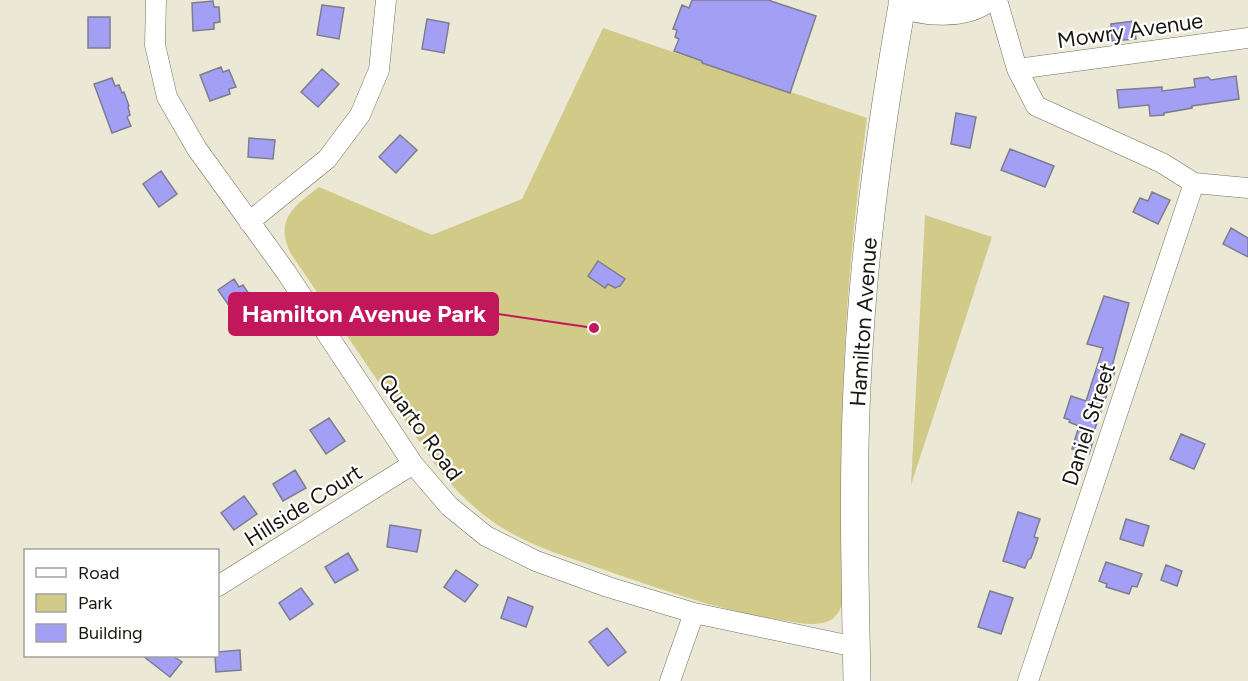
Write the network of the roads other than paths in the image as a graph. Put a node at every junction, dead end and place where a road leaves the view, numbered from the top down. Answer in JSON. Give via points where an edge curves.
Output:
{"nodes":[{"id":1,"x":156,"y":0,"type":"edge"},
{"id":2,"x":386,"y":0,"type":"edge"},
{"id":3,"x":985,"y":0,"type":"edge"},
{"id":4,"x":997,"y":0,"type":"edge"},
{"id":5,"x":904,"y":1,"type":"edge"},
{"id":6,"x":1248,"y":38,"type":"edge"},
{"id":7,"x":1017,"y":69,"type":"junction"},
{"id":8,"x":1194,"y":183,"type":"junction"},
{"id":9,"x":1248,"y":188,"type":"edge"},
{"id":10,"x":249,"y":222,"type":"junction"},
{"id":11,"x":413,"y":464,"type":"junction"},
{"id":12,"x":219,"y":585,"type":"edge"},
{"id":13,"x":694,"y":613,"type":"junction"},
{"id":14,"x":856,"y":647,"type":"junction"},
{"id":15,"x":670,"y":681,"type":"edge"},
{"id":16,"x":857,"y":681,"type":"edge"},
{"id":17,"x":1028,"y":681,"type":"edge"}],
"edges":[{"from":1,"to":10,"type":"street","name":"Quarto Road","via":[[155,45],[167,97],[197,149]]},
{"from":2,"to":10,"type":"street","via":[[379,70],[360,115],[327,159]]},
{"from":3,"to":5,"type":"main road","via":[[970,8],[927,11]]},
{"from":4,"to":7,"type":"street"},
{"from":5,"to":14,"type":"main road","name":"Hamilton Avenue","via":[[874,186],[860,335],[855,443]]},
{"from":6,"to":7,"type":"street","name":"Mowry Avenue"},
{"from":7,"to":8,"type":"street","via":[[1036,106],[1162,164]]},
{"from":8,"to":9,"type":"street"},
{"from":8,"to":17,"type":"street","name":"Daniel Street"},
{"from":10,"to":11,"type":"street","name":"Quarto Road"},
{"from":11,"to":12,"type":"street","name":"Hillside Court"},
{"from":11,"to":13,"type":"street","name":"Quarto Road","via":[[449,506],[486,536],[536,561]]},
{"from":13,"to":14,"type":"street","name":"Quarto Road"},
{"from":13,"to":15,"type":"street"},
{"from":14,"to":16,"type":"main road","name":"Hamilton Avenue"}]}
